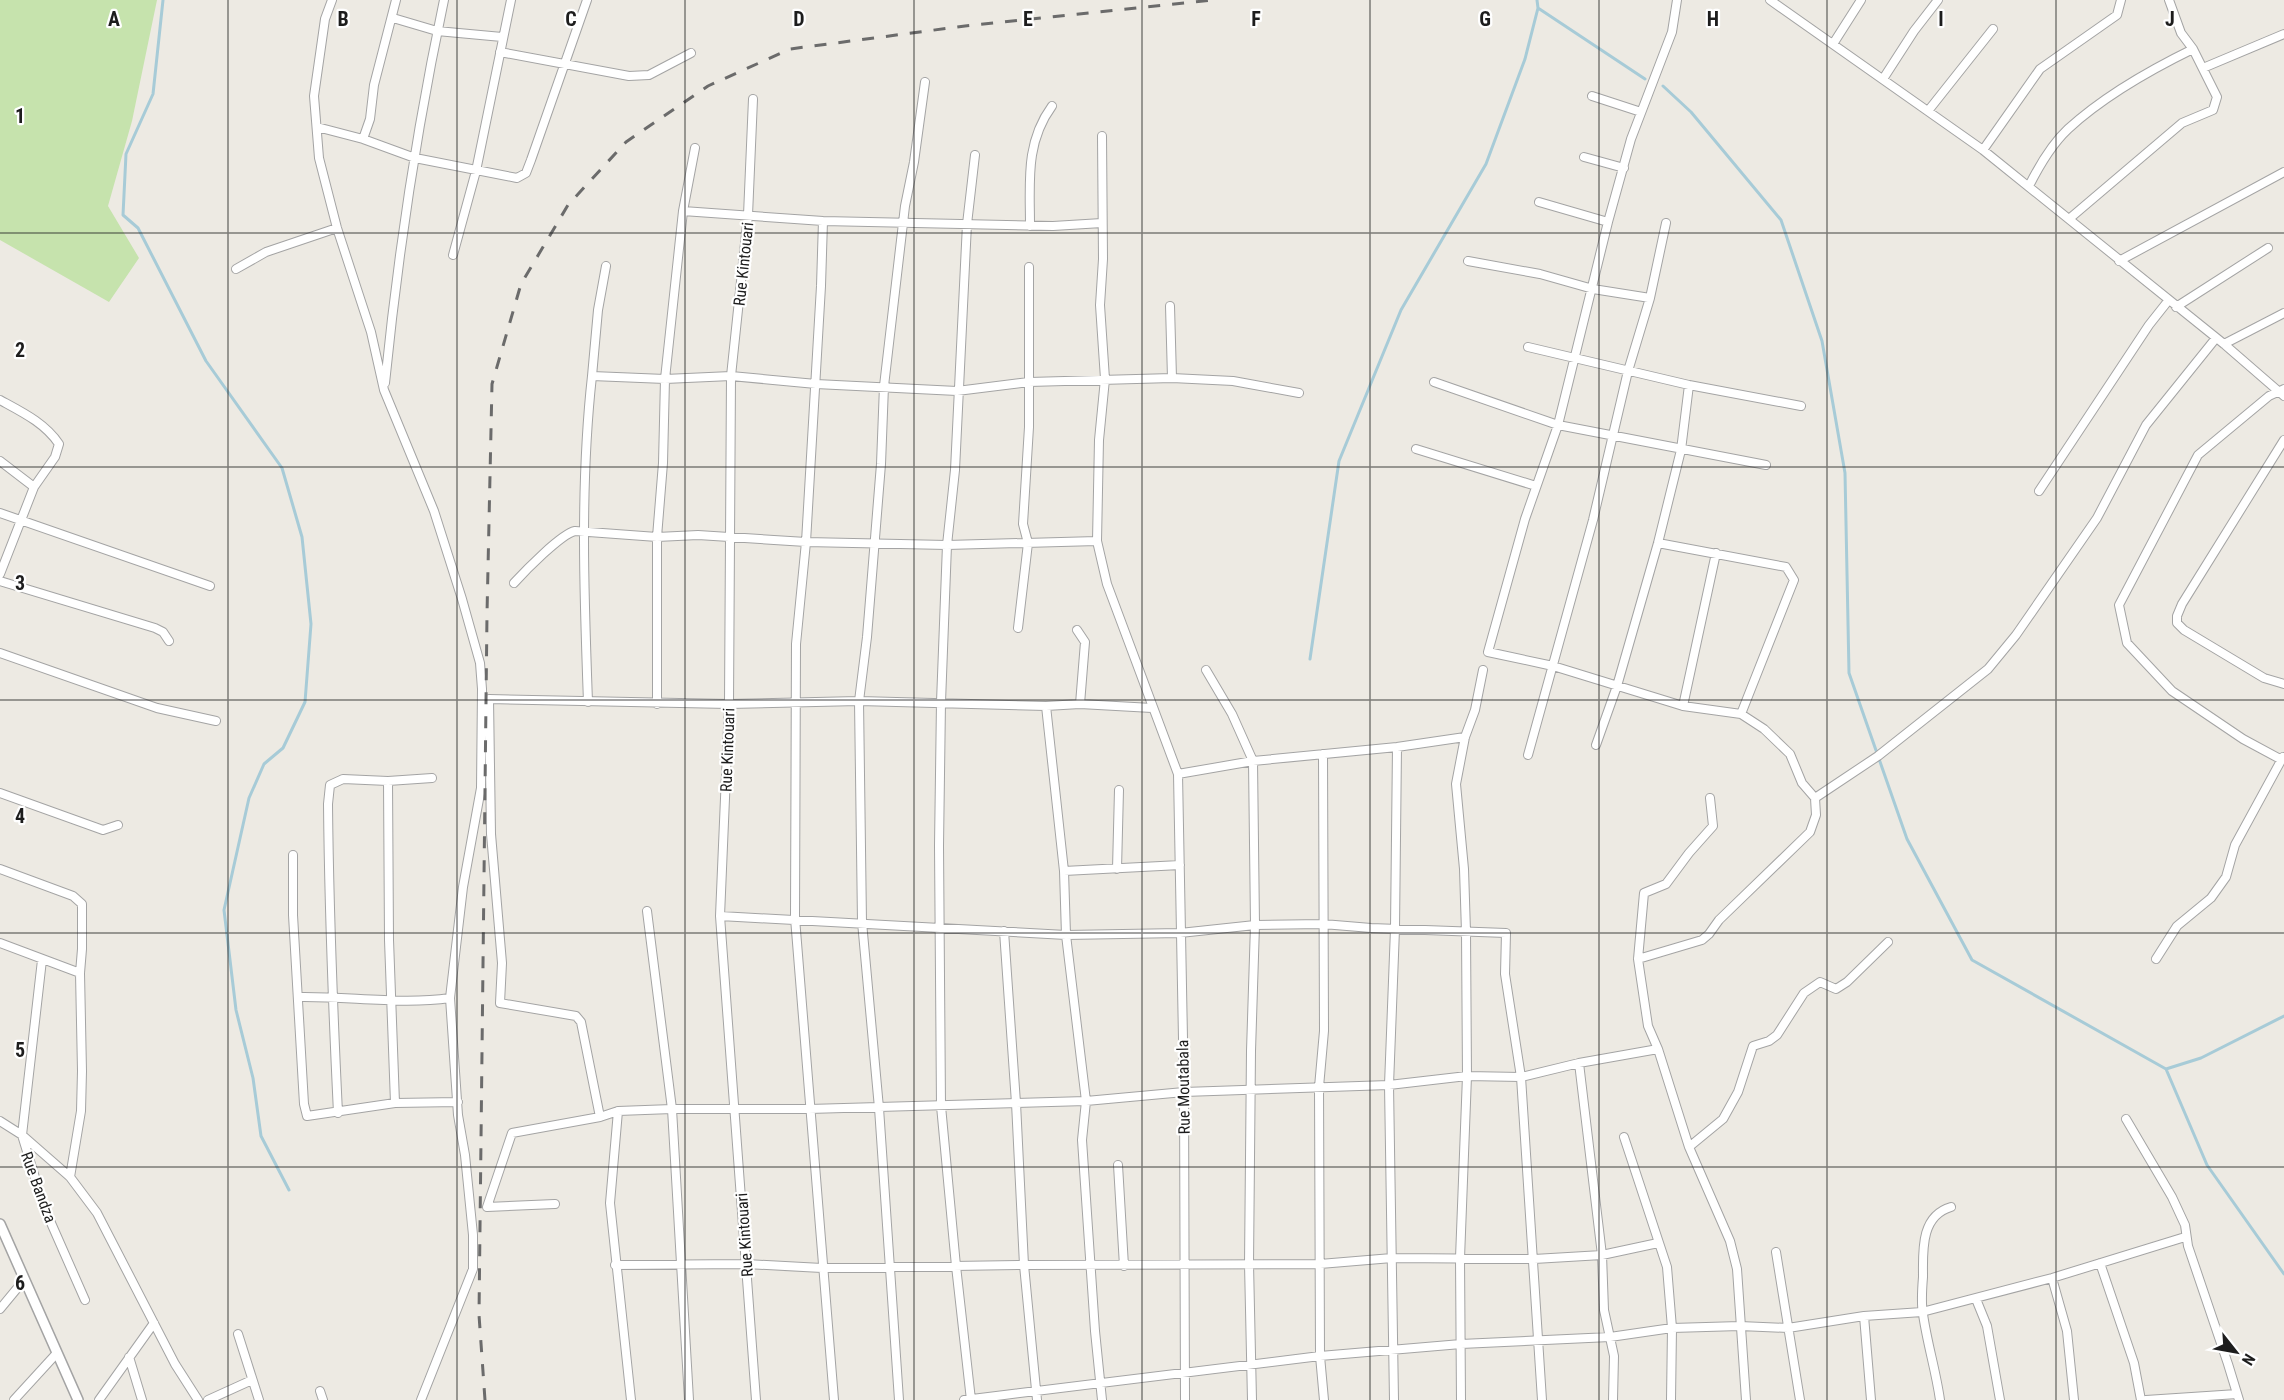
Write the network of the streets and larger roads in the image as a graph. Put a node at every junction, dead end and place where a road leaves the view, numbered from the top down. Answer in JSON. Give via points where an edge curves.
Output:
{"nodes":[{"id":1,"x":332,"y":0,"type":"edge"},
{"id":2,"x":396,"y":0,"type":"edge"},
{"id":3,"x":444,"y":0,"type":"edge"},
{"id":4,"x":511,"y":0,"type":"edge"},
{"id":5,"x":587,"y":0,"type":"edge"},
{"id":6,"x":1677,"y":0,"type":"edge"},
{"id":7,"x":1770,"y":0,"type":"edge"},
{"id":8,"x":1861,"y":0,"type":"edge"},
{"id":9,"x":1938,"y":0,"type":"edge"},
{"id":10,"x":2121,"y":0,"type":"edge"},
{"id":11,"x":2169,"y":0,"type":"edge"},
{"id":12,"x":393,"y":18,"type":"junction"},
{"id":13,"x":1993,"y":29,"type":"dead end"},
{"id":14,"x":437,"y":31,"type":"junction"},
{"id":15,"x":2284,"y":34,"type":"edge"},
{"id":16,"x":502,"y":37,"type":"junction"},
{"id":17,"x":1833,"y":45,"type":"junction"},
{"id":18,"x":2193,"y":49,"type":"junction"},
{"id":19,"x":500,"y":52,"type":"junction"},
{"id":20,"x":691,"y":53,"type":"dead end"},
{"id":21,"x":564,"y":64,"type":"junction"},
{"id":22,"x":2203,"y":68,"type":"junction"},
{"id":23,"x":1883,"y":79,"type":"junction"},
{"id":24,"x":925,"y":82,"type":"dead end"},
{"id":25,"x":1592,"y":96,"type":"dead end"},
{"id":26,"x":753,"y":99,"type":"dead end"},
{"id":27,"x":1052,"y":106,"type":"dead end"},
{"id":28,"x":1928,"y":111,"type":"junction"},
{"id":29,"x":1641,"y":112,"type":"junction"},
{"id":30,"x":317,"y":127,"type":"junction"},
{"id":31,"x":1102,"y":136,"type":"dead end"},
{"id":32,"x":363,"y":139,"type":"junction"},
{"id":33,"x":695,"y":148,"type":"dead end"},
{"id":34,"x":1983,"y":150,"type":"junction"},
{"id":35,"x":975,"y":155,"type":"dead end"},
{"id":36,"x":1584,"y":157,"type":"dead end"},
{"id":37,"x":415,"y":158,"type":"junction"},
{"id":38,"x":1624,"y":168,"type":"junction"},
{"id":39,"x":476,"y":171,"type":"junction"},
{"id":40,"x":2284,"y":172,"type":"edge"},
{"id":41,"x":2029,"y":186,"type":"junction"},
{"id":42,"x":1539,"y":202,"type":"dead end"},
{"id":43,"x":683,"y":211,"type":"junction"},
{"id":44,"x":748,"y":215,"type":"junction"},
{"id":45,"x":2068,"y":219,"type":"junction"},
{"id":46,"x":823,"y":221,"type":"junction"},
{"id":47,"x":1608,"y":222,"type":"junction"},
{"id":48,"x":903,"y":223,"type":"junction"},
{"id":49,"x":1102,"y":223,"type":"junction"},
{"id":50,"x":1666,"y":223,"type":"dead end"},
{"id":51,"x":967,"y":224,"type":"junction"},
{"id":52,"x":1030,"y":226,"type":"junction"},
{"id":53,"x":337,"y":228,"type":"junction"},
{"id":54,"x":2268,"y":248,"type":"dead end"},
{"id":55,"x":453,"y":255,"type":"dead end"},
{"id":56,"x":1468,"y":261,"type":"dead end"},
{"id":57,"x":2119,"y":261,"type":"junction"},
{"id":58,"x":606,"y":267,"type":"dead end"},
{"id":59,"x":1029,"y":267,"type":"dead end"},
{"id":60,"x":236,"y":269,"type":"dead end"},
{"id":61,"x":1593,"y":289,"type":"junction"},
{"id":62,"x":1650,"y":298,"type":"junction"},
{"id":63,"x":2168,"y":301,"type":"junction"},
{"id":64,"x":1170,"y":306,"type":"dead end"},
{"id":65,"x":2176,"y":307,"type":"junction"},
{"id":66,"x":2284,"y":313,"type":"edge"},
{"id":67,"x":2216,"y":338,"type":"junction"},
{"id":68,"x":2224,"y":344,"type":"junction"},
{"id":69,"x":1528,"y":347,"type":"dead end"},
{"id":70,"x":1575,"y":358,"type":"junction"},
{"id":71,"x":1628,"y":371,"type":"junction"},
{"id":72,"x":592,"y":376,"type":"junction"},
{"id":73,"x":732,"y":376,"type":"junction"},
{"id":74,"x":1172,"y":378,"type":"junction"},
{"id":75,"x":665,"y":379,"type":"junction"},
{"id":76,"x":1105,"y":379,"type":"junction"},
{"id":77,"x":1029,"y":382,"type":"junction"},
{"id":78,"x":1434,"y":382,"type":"dead end"},
{"id":79,"x":816,"y":384,"type":"junction"},
{"id":80,"x":1689,"y":385,"type":"junction"},
{"id":81,"x":884,"y":386,"type":"junction"},
{"id":82,"x":384,"y":390,"type":"junction"},
{"id":83,"x":957,"y":391,"type":"junction"},
{"id":84,"x":2282,"y":392,"type":"edge"},
{"id":85,"x":1299,"y":393,"type":"dead end"},
{"id":86,"x":0,"y":400,"type":"edge"},
{"id":87,"x":1801,"y":406,"type":"dead end"},
{"id":88,"x":1558,"y":425,"type":"junction"},
{"id":89,"x":1613,"y":436,"type":"junction"},
{"id":90,"x":2284,"y":440,"type":"edge"},
{"id":91,"x":1416,"y":449,"type":"dead end"},
{"id":92,"x":1681,"y":450,"type":"junction"},
{"id":93,"x":0,"y":460,"type":"edge"},
{"id":94,"x":1766,"y":465,"type":"dead end"},
{"id":95,"x":1536,"y":486,"type":"junction"},
{"id":96,"x":34,"y":487,"type":"junction"},
{"id":97,"x":2039,"y":491,"type":"dead end"},
{"id":98,"x":0,"y":513,"type":"edge"},
{"id":99,"x":21,"y":522,"type":"junction"},
{"id":100,"x":585,"y":532,"type":"junction"},
{"id":101,"x":730,"y":536,"type":"junction"},
{"id":102,"x":657,"y":537,"type":"junction"},
{"id":103,"x":1097,"y":541,"type":"junction"},
{"id":104,"x":806,"y":542,"type":"junction"},
{"id":105,"x":874,"y":543,"type":"junction"},
{"id":106,"x":1028,"y":543,"type":"junction"},
{"id":107,"x":1658,"y":543,"type":"junction"},
{"id":108,"x":947,"y":545,"type":"junction"},
{"id":109,"x":1716,"y":553,"type":"junction"},
{"id":110,"x":0,"y":574,"type":"edge"},
{"id":111,"x":0,"y":581,"type":"edge"},
{"id":112,"x":514,"y":583,"type":"dead end"},
{"id":113,"x":210,"y":586,"type":"dead end"},
{"id":114,"x":1018,"y":628,"type":"dead end"},
{"id":115,"x":1077,"y":630,"type":"dead end"},
{"id":116,"x":169,"y":641,"type":"dead end"},
{"id":117,"x":0,"y":653,"type":"edge"},
{"id":118,"x":1553,"y":666,"type":"junction"},
{"id":119,"x":1206,"y":670,"type":"dead end"},
{"id":120,"x":1483,"y":670,"type":"dead end"},
{"id":121,"x":2284,"y":684,"type":"edge"},
{"id":122,"x":1617,"y":686,"type":"junction"},
{"id":123,"x":859,"y":701,"type":"junction"},
{"id":124,"x":588,"y":702,"type":"junction"},
{"id":125,"x":941,"y":702,"type":"junction"},
{"id":126,"x":657,"y":704,"type":"junction"},
{"id":127,"x":729,"y":704,"type":"junction"},
{"id":128,"x":796,"y":704,"type":"junction"},
{"id":129,"x":1080,"y":704,"type":"junction"},
{"id":130,"x":1046,"y":706,"type":"junction"},
{"id":131,"x":1683,"y":706,"type":"junction"},
{"id":132,"x":1152,"y":708,"type":"junction"},
{"id":133,"x":1741,"y":714,"type":"junction"},
{"id":134,"x":216,"y":721,"type":"dead end"},
{"id":135,"x":1464,"y":737,"type":"junction"},
{"id":136,"x":1596,"y":745,"type":"dead end"},
{"id":137,"x":1397,"y":747,"type":"junction"},
{"id":138,"x":1323,"y":754,"type":"junction"},
{"id":139,"x":1528,"y":754,"type":"dead end"},
{"id":140,"x":2283,"y":758,"type":"edge"},
{"id":141,"x":1253,"y":761,"type":"junction"},
{"id":142,"x":1178,"y":774,"type":"junction"},
{"id":143,"x":432,"y":778,"type":"dead end"},
{"id":144,"x":388,"y":781,"type":"junction"},
{"id":145,"x":1119,"y":790,"type":"dead end"},
{"id":146,"x":0,"y":793,"type":"edge"},
{"id":147,"x":1710,"y":798,"type":"dead end"},
{"id":148,"x":1815,"y":798,"type":"junction"},
{"id":149,"x":118,"y":825,"type":"dead end"},
{"id":150,"x":293,"y":855,"type":"dead end"},
{"id":151,"x":1180,"y":865,"type":"junction"},
{"id":152,"x":0,"y":869,"type":"edge"},
{"id":153,"x":1117,"y":869,"type":"junction"},
{"id":154,"x":1065,"y":871,"type":"junction"},
{"id":155,"x":647,"y":910,"type":"dead end"},
{"id":156,"x":720,"y":916,"type":"junction"},
{"id":157,"x":795,"y":918,"type":"junction"},
{"id":158,"x":862,"y":922,"type":"junction"},
{"id":159,"x":1323,"y":924,"type":"junction"},
{"id":160,"x":1255,"y":925,"type":"junction"},
{"id":161,"x":940,"y":927,"type":"junction"},
{"id":162,"x":1395,"y":929,"type":"junction"},
{"id":163,"x":1004,"y":931,"type":"junction"},
{"id":164,"x":1466,"y":932,"type":"junction"},
{"id":165,"x":1180,"y":933,"type":"junction"},
{"id":166,"x":1066,"y":935,"type":"junction"},
{"id":167,"x":1888,"y":942,"type":"dead end"},
{"id":168,"x":0,"y":944,"type":"edge"},
{"id":169,"x":1638,"y":959,"type":"junction"},
{"id":170,"x":2156,"y":959,"type":"dead end"},
{"id":171,"x":42,"y":960,"type":"junction"},
{"id":172,"x":80,"y":973,"type":"junction"},
{"id":173,"x":334,"y":996,"type":"junction"},
{"id":174,"x":298,"y":997,"type":"junction"},
{"id":175,"x":450,"y":998,"type":"junction"},
{"id":176,"x":392,"y":999,"type":"junction"},
{"id":177,"x":1658,"y":1049,"type":"junction"},
{"id":178,"x":1579,"y":1063,"type":"junction"},
{"id":179,"x":1467,"y":1076,"type":"junction"},
{"id":180,"x":1521,"y":1077,"type":"junction"},
{"id":181,"x":1389,"y":1085,"type":"junction"},
{"id":182,"x":1318,"y":1087,"type":"junction"},
{"id":183,"x":1252,"y":1090,"type":"junction"},
{"id":184,"x":1184,"y":1092,"type":"junction"},
{"id":185,"x":1086,"y":1101,"type":"junction"},
{"id":186,"x":458,"y":1102,"type":"junction"},
{"id":187,"x":395,"y":1103,"type":"junction"},
{"id":188,"x":1016,"y":1103,"type":"junction"},
{"id":189,"x":941,"y":1106,"type":"junction"},
{"id":190,"x":735,"y":1108,"type":"junction"},
{"id":191,"x":879,"y":1108,"type":"junction"},
{"id":192,"x":672,"y":1109,"type":"junction"},
{"id":193,"x":809,"y":1109,"type":"junction"},
{"id":194,"x":618,"y":1112,"type":"junction"},
{"id":195,"x":338,"y":1113,"type":"junction"},
{"id":196,"x":600,"y":1117,"type":"junction"},
{"id":197,"x":2126,"y":1119,"type":"dead end"},
{"id":198,"x":0,"y":1121,"type":"edge"},
{"id":199,"x":22,"y":1135,"type":"junction"},
{"id":200,"x":1624,"y":1137,"type":"dead end"},
{"id":201,"x":1689,"y":1147,"type":"junction"},
{"id":202,"x":1118,"y":1165,"type":"dead end"},
{"id":203,"x":70,"y":1177,"type":"junction"},
{"id":204,"x":555,"y":1204,"type":"dead end"},
{"id":205,"x":1951,"y":1207,"type":"dead end"},
{"id":206,"x":0,"y":1224,"type":"edge"},
{"id":207,"x":2186,"y":1237,"type":"junction"},
{"id":208,"x":1658,"y":1242,"type":"junction"},
{"id":209,"x":1776,"y":1252,"type":"dead end"},
{"id":210,"x":1602,"y":1255,"type":"junction"},
{"id":211,"x":1392,"y":1258,"type":"junction"},
{"id":212,"x":1460,"y":1258,"type":"junction"},
{"id":213,"x":1534,"y":1259,"type":"junction"},
{"id":214,"x":2100,"y":1263,"type":"junction"},
{"id":215,"x":746,"y":1264,"type":"junction"},
{"id":216,"x":1249,"y":1264,"type":"junction"},
{"id":217,"x":1320,"y":1264,"type":"junction"},
{"id":218,"x":615,"y":1265,"type":"junction"},
{"id":219,"x":1024,"y":1265,"type":"junction"},
{"id":220,"x":1185,"y":1265,"type":"junction"},
{"id":221,"x":681,"y":1266,"type":"junction"},
{"id":222,"x":890,"y":1266,"type":"junction"},
{"id":223,"x":956,"y":1266,"type":"junction"},
{"id":224,"x":1091,"y":1266,"type":"junction"},
{"id":225,"x":1124,"y":1266,"type":"junction"},
{"id":226,"x":822,"y":1268,"type":"junction"},
{"id":227,"x":2052,"y":1278,"type":"junction"},
{"id":228,"x":24,"y":1280,"type":"junction"},
{"id":229,"x":1976,"y":1299,"type":"junction"},
{"id":230,"x":85,"y":1300,"type":"dead end"},
{"id":231,"x":0,"y":1309,"type":"edge"},
{"id":232,"x":1922,"y":1312,"type":"junction"},
{"id":233,"x":1864,"y":1316,"type":"junction"},
{"id":234,"x":154,"y":1323,"type":"junction"},
{"id":235,"x":1740,"y":1326,"type":"junction"},
{"id":236,"x":1672,"y":1328,"type":"junction"},
{"id":237,"x":1788,"y":1328,"type":"junction"},
{"id":238,"x":238,"y":1334,"type":"dead end"},
{"id":239,"x":1610,"y":1337,"type":"junction"},
{"id":240,"x":1539,"y":1341,"type":"junction"},
{"id":241,"x":1461,"y":1344,"type":"junction"},
{"id":242,"x":1393,"y":1349,"type":"junction"},
{"id":243,"x":57,"y":1353,"type":"junction"},
{"id":244,"x":1320,"y":1356,"type":"junction"},
{"id":245,"x":129,"y":1357,"type":"junction"},
{"id":246,"x":1250,"y":1365,"type":"junction"},
{"id":247,"x":1185,"y":1373,"type":"junction"},
{"id":248,"x":252,"y":1380,"type":"junction"},
{"id":249,"x":1100,"y":1382,"type":"junction"},
{"id":250,"x":1036,"y":1390,"type":"junction"},
{"id":251,"x":320,"y":1391,"type":"dead end"},
{"id":252,"x":2238,"y":1397,"type":"edge"},
{"id":253,"x":14,"y":1400,"type":"edge"},
{"id":254,"x":78,"y":1400,"type":"edge"},
{"id":255,"x":99,"y":1400,"type":"edge"},
{"id":256,"x":142,"y":1400,"type":"edge"},
{"id":257,"x":198,"y":1400,"type":"edge"},
{"id":258,"x":208,"y":1400,"type":"edge"},
{"id":259,"x":259,"y":1400,"type":"edge"},
{"id":260,"x":322,"y":1400,"type":"edge"},
{"id":261,"x":422,"y":1400,"type":"edge"},
{"id":262,"x":631,"y":1400,"type":"edge"},
{"id":263,"x":689,"y":1400,"type":"edge"},
{"id":264,"x":756,"y":1400,"type":"edge"},
{"id":265,"x":834,"y":1400,"type":"edge"},
{"id":266,"x":899,"y":1400,"type":"edge"},
{"id":267,"x":964,"y":1400,"type":"edge"},
{"id":268,"x":971,"y":1400,"type":"edge"},
{"id":269,"x":1036,"y":1400,"type":"edge"},
{"id":270,"x":1102,"y":1400,"type":"edge"},
{"id":271,"x":1185,"y":1400,"type":"edge"},
{"id":272,"x":1252,"y":1400,"type":"edge"},
{"id":273,"x":1324,"y":1400,"type":"edge"},
{"id":274,"x":1394,"y":1400,"type":"edge"},
{"id":275,"x":1461,"y":1400,"type":"edge"},
{"id":276,"x":1542,"y":1400,"type":"edge"},
{"id":277,"x":1613,"y":1400,"type":"edge"},
{"id":278,"x":1671,"y":1400,"type":"edge"},
{"id":279,"x":1746,"y":1400,"type":"edge"},
{"id":280,"x":1800,"y":1400,"type":"edge"},
{"id":281,"x":1870,"y":1400,"type":"edge"},
{"id":282,"x":1940,"y":1400,"type":"edge"},
{"id":283,"x":2000,"y":1400,"type":"edge"},
{"id":284,"x":2074,"y":1400,"type":"edge"},
{"id":285,"x":2141,"y":1400,"type":"edge"},
{"id":286,"x":2146,"y":1400,"type":"edge"}],
"edges":[{"from":1,"to":30,"type":"street","via":[[318,58]]},
{"from":2,"to":12,"type":"street"},
{"from":3,"to":14,"type":"street"},
{"from":4,"to":16,"type":"street"},
{"from":5,"to":21,"type":"street"},
{"from":6,"to":29,"type":"street","via":[[1672,32]]},
{"from":7,"to":17,"type":"street"},
{"from":8,"to":17,"type":"street"},
{"from":9,"to":23,"type":"street"},
{"from":10,"to":34,"type":"street","via":[[2117,15],[2040,69]]},
{"from":11,"to":18,"type":"street","via":[[2181,33]]},
{"from":12,"to":14,"type":"street"},
{"from":12,"to":32,"type":"street"},
{"from":13,"to":28,"type":"street"},
{"from":14,"to":16,"type":"street"},
{"from":14,"to":37,"type":"street"},
{"from":15,"to":22,"type":"street"},
{"from":16,"to":19,"type":"street"},
{"from":17,"to":23,"type":"street"},
{"from":18,"to":22,"type":"street"},
{"from":18,"to":41,"type":"street","via":[[2112,96],[2067,130]]},
{"from":19,"to":21,"type":"street"},
{"from":19,"to":39,"type":"street"},
{"from":20,"to":21,"type":"street","via":[[649,75],[628,76]]},
{"from":21,"to":39,"type":"street","via":[[526,173],[517,178]]},
{"from":22,"to":45,"type":"street","via":[[2217,97],[2213,110],[2182,123]]},
{"from":23,"to":28,"type":"street"},
{"from":24,"to":48,"type":"street"},
{"from":25,"to":29,"type":"street"},
{"from":26,"to":44,"type":"street","name":"Rue Kintouari"},
{"from":27,"to":52,"type":"street","via":[[1033,144]]},
{"from":28,"to":34,"type":"street"},
{"from":29,"to":38,"type":"street"},
{"from":30,"to":32,"type":"street"},
{"from":30,"to":53,"type":"street","via":[[319,158]]},
{"from":31,"to":49,"type":"street"},
{"from":32,"to":37,"type":"street"},
{"from":33,"to":43,"type":"street"},
{"from":34,"to":41,"type":"street"},
{"from":35,"to":51,"type":"street"},
{"from":36,"to":38,"type":"street"},
{"from":37,"to":39,"type":"street"},
{"from":37,"to":82,"type":"street","via":[[398,261]]},
{"from":38,"to":47,"type":"street"},
{"from":39,"to":55,"type":"street"},
{"from":40,"to":57,"type":"street"},
{"from":41,"to":45,"type":"street"},
{"from":42,"to":47,"type":"street"},
{"from":43,"to":44,"type":"street"},
{"from":43,"to":75,"type":"street"},
{"from":44,"to":46,"type":"street"},
{"from":44,"to":73,"type":"street","name":"Rue Kintouari"},
{"from":45,"to":57,"type":"street"},
{"from":46,"to":48,"type":"street"},
{"from":46,"to":79,"type":"street"},
{"from":47,"to":61,"type":"street"},
{"from":48,"to":51,"type":"street"},
{"from":48,"to":81,"type":"street"},
{"from":49,"to":52,"type":"street"},
{"from":49,"to":76,"type":"street","via":[[1100,305]]},
{"from":50,"to":62,"type":"street"},
{"from":51,"to":52,"type":"street"},
{"from":51,"to":83,"type":"street"},
{"from":53,"to":60,"type":"street","via":[[266,252]]},
{"from":53,"to":82,"type":"street","via":[[371,332]]},
{"from":54,"to":65,"type":"street"},
{"from":56,"to":61,"type":"street","via":[[1540,274]]},
{"from":57,"to":63,"type":"street"},
{"from":58,"to":72,"type":"street"},
{"from":59,"to":77,"type":"street"},
{"from":61,"to":62,"type":"street"},
{"from":61,"to":70,"type":"street"},
{"from":62,"to":71,"type":"street"},
{"from":63,"to":65,"type":"street"},
{"from":63,"to":97,"type":"street"},
{"from":64,"to":74,"type":"street"},
{"from":65,"to":67,"type":"street"},
{"from":66,"to":68,"type":"street"},
{"from":67,"to":68,"type":"street"},
{"from":67,"to":148,"type":"street","via":[[2146,425],[2097,518],[1988,669],[1878,756]]},
{"from":68,"to":84,"type":"street"},
{"from":69,"to":70,"type":"street"},
{"from":70,"to":71,"type":"street"},
{"from":70,"to":88,"type":"street"},
{"from":71,"to":80,"type":"street"},
{"from":71,"to":89,"type":"street"},
{"from":72,"to":75,"type":"street"},
{"from":72,"to":100,"type":"street"},
{"from":73,"to":75,"type":"street"},
{"from":73,"to":79,"type":"street"},
{"from":73,"to":101,"type":"street","name":"Rue Kintouari"},
{"from":74,"to":76,"type":"street"},
{"from":74,"to":85,"type":"street","via":[[1233,381]]},
{"from":75,"to":102,"type":"street"},
{"from":76,"to":77,"type":"street"},
{"from":76,"to":103,"type":"street"},
{"from":77,"to":83,"type":"street"},
{"from":77,"to":106,"type":"street","via":[[1023,524]]},
{"from":78,"to":88,"type":"street"},
{"from":79,"to":81,"type":"street"},
{"from":79,"to":104,"type":"street"},
{"from":80,"to":87,"type":"street"},
{"from":80,"to":92,"type":"street"},
{"from":81,"to":83,"type":"street"},
{"from":81,"to":105,"type":"street"},
{"from":82,"to":175,"type":"street","via":[[434,511],[480,663],[481,788],[463,887]]},
{"from":83,"to":108,"type":"street","via":[[955,470]]},
{"from":84,"to":140,"type":"street","via":[[2269,396],[2198,455],[2119,605],[2127,643],[2172,691],[2243,739]]},
{"from":86,"to":96,"type":"street","via":[[27,414],[59,444],[55,457]]},
{"from":88,"to":89,"type":"street"},
{"from":88,"to":95,"type":"street"},
{"from":89,"to":92,"type":"street"},
{"from":89,"to":118,"type":"street"},
{"from":90,"to":121,"type":"street","via":[[2177,615],[2184,630],[2264,678]]},
{"from":91,"to":95,"type":"street"},
{"from":92,"to":94,"type":"street"},
{"from":92,"to":107,"type":"street"},
{"from":93,"to":96,"type":"street"},
{"from":95,"to":118,"type":"street","via":[[1488,652]]},
{"from":96,"to":99,"type":"street"},
{"from":98,"to":99,"type":"street"},
{"from":99,"to":110,"type":"street"},
{"from":99,"to":113,"type":"street"},
{"from":100,"to":102,"type":"street"},
{"from":100,"to":112,"type":"street","via":[[569,532]]},
{"from":100,"to":124,"type":"street"},
{"from":101,"to":102,"type":"street"},
{"from":101,"to":104,"type":"street"},
{"from":101,"to":127,"type":"street","name":"Rue Kintouari"},
{"from":102,"to":126,"type":"street"},
{"from":103,"to":106,"type":"street"},
{"from":103,"to":132,"type":"street","via":[[1107,584]]},
{"from":104,"to":105,"type":"street"},
{"from":104,"to":128,"type":"street","via":[[796,644]]},
{"from":105,"to":108,"type":"street"},
{"from":105,"to":123,"type":"street"},
{"from":106,"to":108,"type":"street"},
{"from":106,"to":114,"type":"street"},
{"from":107,"to":109,"type":"street"},
{"from":107,"to":122,"type":"street"},
{"from":108,"to":125,"type":"street"},
{"from":109,"to":131,"type":"street"},
{"from":109,"to":133,"type":"street","via":[[1786,567],[1794,580]]},
{"from":111,"to":116,"type":"street","via":[[155,628]]},
{"from":115,"to":129,"type":"street","via":[[1085,642]]},
{"from":117,"to":134,"type":"street","via":[[157,708]]},
{"from":118,"to":122,"type":"street"},
{"from":118,"to":139,"type":"street"},
{"from":119,"to":141,"type":"street"},
{"from":120,"to":135,"type":"street","via":[[1475,710]]},
{"from":122,"to":131,"type":"street"},
{"from":122,"to":136,"type":"street"},
{"from":123,"to":125,"type":"street"},
{"from":123,"to":128,"type":"street"},
{"from":123,"to":158,"type":"street"},
{"from":124,"to":126,"type":"street"},
{"from":124,"to":196,"type":"street","via":[[489,699],[491,834],[502,963],[500,1003],[576,1016],[581,1022]]},
{"from":125,"to":130,"type":"street"},
{"from":125,"to":161,"type":"street"},
{"from":126,"to":127,"type":"street"},
{"from":127,"to":128,"type":"street"},
{"from":127,"to":156,"type":"street","name":"Rue Kintouari"},
{"from":128,"to":157,"type":"street"},
{"from":129,"to":130,"type":"street"},
{"from":129,"to":132,"type":"street"},
{"from":130,"to":154,"type":"street"},
{"from":131,"to":133,"type":"street"},
{"from":132,"to":142,"type":"street"},
{"from":133,"to":148,"type":"street","via":[[1783,746],[1802,783]]},
{"from":135,"to":137,"type":"street"},
{"from":135,"to":164,"type":"street","via":[[1456,784]]},
{"from":137,"to":138,"type":"street"},
{"from":137,"to":162,"type":"street"},
{"from":138,"to":141,"type":"street"},
{"from":138,"to":159,"type":"street"},
{"from":140,"to":170,"type":"street","via":[[2235,845],[2226,877],[2211,897],[2177,926]]},
{"from":141,"to":142,"type":"street"},
{"from":141,"to":160,"type":"street"},
{"from":142,"to":151,"type":"street","name":"Rue Moutabala"},
{"from":143,"to":144,"type":"street"},
{"from":144,"to":173,"type":"street","via":[[343,780],[330,785],[329,945]]},
{"from":144,"to":176,"type":"street"},
{"from":145,"to":153,"type":"street"},
{"from":146,"to":149,"type":"street","via":[[102,830]]},
{"from":147,"to":169,"type":"street","via":[[1713,826],[1666,884],[1644,893]]},
{"from":148,"to":169,"type":"street","via":[[1816,815],[1810,832],[1709,934],[1689,945]]},
{"from":150,"to":174,"type":"street"},
{"from":151,"to":153,"type":"street"},
{"from":151,"to":165,"type":"street","name":"Rue Moutabala"},
{"from":152,"to":172,"type":"street","via":[[73,896],[82,904]]},
{"from":153,"to":154,"type":"street"},
{"from":154,"to":166,"type":"street"},
{"from":155,"to":192,"type":"street"},
{"from":156,"to":157,"type":"street"},
{"from":156,"to":190,"type":"street","name":"Rue Kintouari"},
{"from":157,"to":158,"type":"street"},
{"from":157,"to":193,"type":"street"},
{"from":158,"to":161,"type":"street"},
{"from":158,"to":191,"type":"street"},
{"from":159,"to":160,"type":"street"},
{"from":159,"to":162,"type":"street"},
{"from":159,"to":182,"type":"street","via":[[1324,1031]]},
{"from":160,"to":165,"type":"street"},
{"from":160,"to":183,"type":"street"},
{"from":161,"to":163,"type":"street"},
{"from":161,"to":189,"type":"street"},
{"from":162,"to":164,"type":"street"},
{"from":162,"to":181,"type":"street"},
{"from":163,"to":166,"type":"street"},
{"from":163,"to":188,"type":"street"},
{"from":164,"to":179,"type":"street"},
{"from":164,"to":180,"type":"street","via":[[1506,933],[1505,974]]},
{"from":165,"to":166,"type":"street"},
{"from":165,"to":184,"type":"street","name":"Rue Moutabala"},
{"from":166,"to":185,"type":"street"},
{"from":167,"to":201,"type":"street","via":[[1836,989],[1820,982],[1804,993],[1777,1035],[1753,1046],[1738,1092],[1723,1119]]},
{"from":168,"to":171,"type":"street"},
{"from":169,"to":177,"type":"street","via":[[1648,1026]]},
{"from":171,"to":172,"type":"street"},
{"from":171,"to":199,"type":"street","name":"Rue Bandza"},
{"from":172,"to":203,"type":"street","via":[[81,1111]]},
{"from":173,"to":174,"type":"street"},
{"from":173,"to":176,"type":"street"},
{"from":173,"to":195,"type":"street"},
{"from":174,"to":195,"type":"street","via":[[303,1104],[307,1116]]},
{"from":175,"to":176,"type":"street"},
{"from":175,"to":186,"type":"street"},
{"from":176,"to":187,"type":"street"},
{"from":177,"to":178,"type":"street"},
{"from":177,"to":201,"type":"street"},
{"from":178,"to":180,"type":"street"},
{"from":178,"to":210,"type":"street"},
{"from":179,"to":180,"type":"street"},
{"from":179,"to":181,"type":"street"},
{"from":179,"to":212,"type":"street"},
{"from":180,"to":213,"type":"street"},
{"from":181,"to":182,"type":"street"},
{"from":181,"to":211,"type":"street"},
{"from":182,"to":183,"type":"street"},
{"from":182,"to":217,"type":"street"},
{"from":183,"to":184,"type":"street"},
{"from":183,"to":216,"type":"street"},
{"from":184,"to":185,"type":"street"},
{"from":184,"to":220,"type":"street","name":"Rue Moutabala"},
{"from":185,"to":188,"type":"street"},
{"from":185,"to":224,"type":"street","via":[[1082,1140]]},
{"from":186,"to":187,"type":"street"},
{"from":186,"to":261,"type":"street","via":[[472,1224],[473,1269]]},
{"from":187,"to":195,"type":"street"},
{"from":188,"to":189,"type":"street"},
{"from":188,"to":219,"type":"street"},
{"from":189,"to":191,"type":"street"},
{"from":189,"to":223,"type":"street"},
{"from":190,"to":192,"type":"street"},
{"from":190,"to":193,"type":"street"},
{"from":190,"to":215,"type":"street","name":"Rue Kintouari"},
{"from":191,"to":193,"type":"street"},
{"from":191,"to":222,"type":"street"},
{"from":192,"to":194,"type":"street"},
{"from":192,"to":221,"type":"street"},
{"from":193,"to":226,"type":"street"},
{"from":194,"to":196,"type":"street"},
{"from":194,"to":218,"type":"street","via":[[610,1203]]},
{"from":196,"to":204,"type":"street","via":[[512,1133],[487,1207]]},
{"from":197,"to":207,"type":"street","via":[[2172,1197],[2185,1225]]},
{"from":198,"to":199,"type":"street"},
{"from":199,"to":203,"type":"street"},
{"from":199,"to":230,"type":"street","name":"Rue Bandza","via":[[44,1207]]},
{"from":200,"to":208,"type":"street"},
{"from":201,"to":235,"type":"street","via":[[1730,1241],[1737,1269]]},
{"from":202,"to":225,"type":"street"},
{"from":203,"to":234,"type":"street","via":[[97,1213]]},
{"from":205,"to":232,"type":"street","via":[[1933,1217],[1923,1240]]},
{"from":206,"to":228,"type":"street"},
{"from":207,"to":214,"type":"street"},
{"from":207,"to":252,"type":"street"},
{"from":208,"to":210,"type":"street"},
{"from":208,"to":236,"type":"street","via":[[1667,1267]]},
{"from":209,"to":237,"type":"street"},
{"from":210,"to":213,"type":"street"},
{"from":210,"to":239,"type":"street","via":[[1604,1310]]},
{"from":211,"to":212,"type":"street"},
{"from":211,"to":217,"type":"street"},
{"from":211,"to":242,"type":"street"},
{"from":212,"to":213,"type":"street"},
{"from":212,"to":241,"type":"street"},
{"from":213,"to":240,"type":"street"},
{"from":214,"to":227,"type":"street"},
{"from":214,"to":285,"type":"street","via":[[2134,1363]]},
{"from":215,"to":221,"type":"street"},
{"from":215,"to":226,"type":"street"},
{"from":215,"to":264,"type":"street","name":"Rue Kintouari"},
{"from":216,"to":217,"type":"street"},
{"from":216,"to":220,"type":"street"},
{"from":216,"to":246,"type":"street"},
{"from":217,"to":244,"type":"street"},
{"from":218,"to":221,"type":"street"},
{"from":218,"to":262,"type":"street"},
{"from":219,"to":223,"type":"street"},
{"from":219,"to":224,"type":"street"},
{"from":219,"to":250,"type":"street"},
{"from":220,"to":225,"type":"street"},
{"from":220,"to":247,"type":"street","name":"Rue Moutabala"},
{"from":221,"to":263,"type":"street"},
{"from":222,"to":223,"type":"street"},
{"from":222,"to":226,"type":"street"},
{"from":222,"to":266,"type":"street"},
{"from":223,"to":268,"type":"street"},
{"from":224,"to":225,"type":"street"},
{"from":224,"to":249,"type":"street"},
{"from":226,"to":265,"type":"street"},
{"from":227,"to":229,"type":"street"},
{"from":227,"to":284,"type":"street","via":[[2067,1331]]},
{"from":228,"to":231,"type":"street"},
{"from":228,"to":243,"type":"street"},
{"from":229,"to":232,"type":"street"},
{"from":229,"to":283,"type":"street","via":[[1989,1336]]},
{"from":232,"to":233,"type":"street"},
{"from":232,"to":282,"type":"street"},
{"from":233,"to":237,"type":"street"},
{"from":233,"to":281,"type":"street"},
{"from":234,"to":245,"type":"street"},
{"from":234,"to":257,"type":"street"},
{"from":235,"to":236,"type":"street"},
{"from":235,"to":237,"type":"street"},
{"from":235,"to":279,"type":"street"},
{"from":236,"to":239,"type":"street"},
{"from":236,"to":278,"type":"street"},
{"from":237,"to":280,"type":"street"},
{"from":238,"to":248,"type":"street"},
{"from":239,"to":240,"type":"street"},
{"from":239,"to":277,"type":"street","via":[[1614,1356]]},
{"from":240,"to":241,"type":"street"},
{"from":240,"to":276,"type":"street"},
{"from":241,"to":242,"type":"street"},
{"from":241,"to":275,"type":"street"},
{"from":242,"to":244,"type":"street"},
{"from":242,"to":274,"type":"street"},
{"from":243,"to":253,"type":"street"},
{"from":243,"to":254,"type":"street"},
{"from":244,"to":246,"type":"street"},
{"from":244,"to":273,"type":"street"},
{"from":245,"to":255,"type":"street"},
{"from":245,"to":256,"type":"street"},
{"from":246,"to":247,"type":"street"},
{"from":246,"to":272,"type":"street"},
{"from":247,"to":249,"type":"street"},
{"from":247,"to":271,"type":"street","name":"Rue Moutabala"},
{"from":248,"to":258,"type":"street"},
{"from":248,"to":259,"type":"street"},
{"from":249,"to":250,"type":"street"},
{"from":249,"to":270,"type":"street"},
{"from":250,"to":268,"type":"street"},
{"from":250,"to":269,"type":"street"},
{"from":251,"to":260,"type":"street"},
{"from":252,"to":286,"type":"street"},
{"from":267,"to":268,"type":"street"}]}
